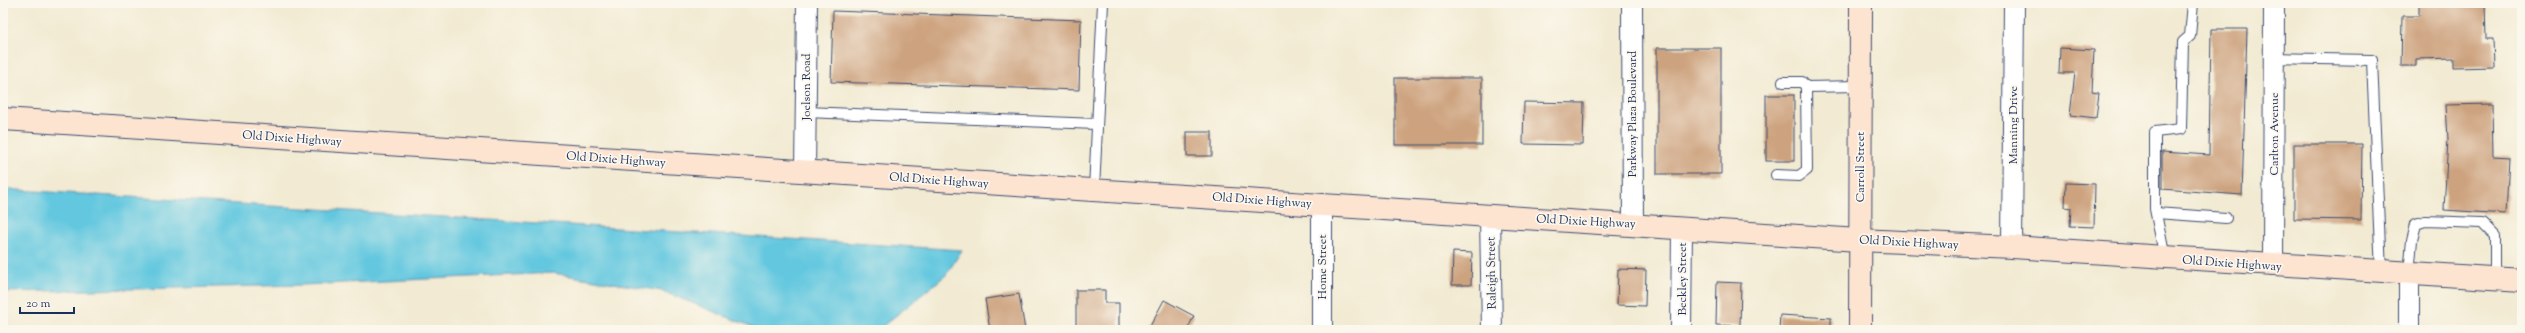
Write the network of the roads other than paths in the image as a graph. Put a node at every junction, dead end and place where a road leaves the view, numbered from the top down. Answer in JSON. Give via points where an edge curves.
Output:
{"nodes":[{"id":1,"x":807,"y":3,"type":"edge"},
{"id":2,"x":1103,"y":3,"type":"edge"},
{"id":3,"x":1632,"y":3,"type":"edge"},
{"id":4,"x":1861,"y":3,"type":"edge"},
{"id":5,"x":2014,"y":3,"type":"edge"},
{"id":6,"x":2193,"y":3,"type":"edge"},
{"id":7,"x":2274,"y":3,"type":"edge"},
{"id":8,"x":2274,"y":58,"type":"junction"},
{"id":9,"x":1783,"y":82,"type":"dead end"},
{"id":10,"x":1860,"y":86,"type":"junction"},
{"id":11,"x":1806,"y":87,"type":"junction"},
{"id":12,"x":806,"y":112,"type":"junction"},
{"id":13,"x":3,"y":119,"type":"edge"},
{"id":14,"x":1096,"y":124,"type":"junction"},
{"id":15,"x":805,"y":172,"type":"junction"},
{"id":16,"x":1776,"y":175,"type":"dead end"},
{"id":17,"x":1094,"y":190,"type":"junction"},
{"id":18,"x":1322,"y":204,"type":"junction"},
{"id":19,"x":2156,"y":213,"type":"junction"},
{"id":20,"x":1490,"y":216,"type":"junction"},
{"id":21,"x":2226,"y":218,"type":"dead end"},
{"id":22,"x":1633,"y":224,"type":"junction"},
{"id":23,"x":1682,"y":228,"type":"junction"},
{"id":24,"x":1859,"y":240,"type":"junction"},
{"id":25,"x":2012,"y":247,"type":"junction"},
{"id":26,"x":2164,"y":258,"type":"junction"},
{"id":27,"x":2273,"y":265,"type":"junction"},
{"id":28,"x":2381,"y":273,"type":"junction"},
{"id":29,"x":2409,"y":274,"type":"junction"},
{"id":30,"x":2495,"y":279,"type":"junction"},
{"id":31,"x":2522,"y":280,"type":"edge"},
{"id":32,"x":1322,"y":330,"type":"edge"},
{"id":33,"x":1492,"y":330,"type":"edge"},
{"id":34,"x":1681,"y":330,"type":"edge"},
{"id":35,"x":1860,"y":330,"type":"edge"},
{"id":36,"x":2409,"y":330,"type":"edge"}],
"edges":[{"from":1,"to":12,"type":"street","name":"Joelson Road"},
{"from":2,"to":14,"type":"lane"},
{"from":3,"to":22,"type":"street","name":"Parkway Plaza Boulevard"},
{"from":4,"to":10,"type":"street","name":"Carroll Street"},
{"from":5,"to":25,"type":"street","name":"Manning Drive"},
{"from":6,"to":19,"type":"lane","via":[[2190,36],[2183,42],[2181,129],[2156,132]]},
{"from":7,"to":8,"type":"street","name":"Carlton Avenue"},
{"from":8,"to":27,"type":"street","name":"Carlton Avenue"},
{"from":8,"to":28,"type":"lane","via":[[2372,60]]},
{"from":9,"to":11,"type":"lane","via":[[1802,82]]},
{"from":10,"to":11,"type":"lane"},
{"from":10,"to":24,"type":"street","name":"Carroll Street"},
{"from":11,"to":16,"type":"lane","via":[[1807,170],[1799,176]]},
{"from":12,"to":14,"type":"lane"},
{"from":12,"to":15,"type":"street","name":"Joelson Road"},
{"from":13,"to":15,"type":"street","name":"Old Dixie Highway"},
{"from":14,"to":17,"type":"lane"},
{"from":15,"to":17,"type":"street","name":"Old Dixie Highway"},
{"from":17,"to":18,"type":"street","name":"Old Dixie Highway"},
{"from":18,"to":20,"type":"street","name":"Old Dixie Highway"},
{"from":18,"to":32,"type":"street","name":"Home Street"},
{"from":19,"to":21,"type":"lane"},
{"from":19,"to":26,"type":"lane"},
{"from":20,"to":22,"type":"street","name":"Old Dixie Highway"},
{"from":20,"to":33,"type":"street","name":"Raleigh Street"},
{"from":22,"to":23,"type":"street","name":"Old Dixie Highway"},
{"from":23,"to":24,"type":"street","name":"Old Dixie Highway"},
{"from":23,"to":34,"type":"street","name":"Beckley Street"},
{"from":24,"to":25,"type":"street","name":"Old Dixie Highway"},
{"from":24,"to":35,"type":"street","name":"Carroll Street"},
{"from":25,"to":26,"type":"street","name":"Old Dixie Highway"},
{"from":26,"to":27,"type":"street","name":"Old Dixie Highway"},
{"from":27,"to":28,"type":"street","name":"Old Dixie Highway"},
{"from":28,"to":29,"type":"street","name":"Old Dixie Highway"},
{"from":29,"to":30,"type":"street","name":"Old Dixie Highway"},
{"from":29,"to":30,"type":"lane","via":[[2416,224],[2425,221],[2482,223],[2495,236]]},
{"from":29,"to":36,"type":"street"},
{"from":30,"to":31,"type":"street","name":"Old Dixie Highway"}]}
